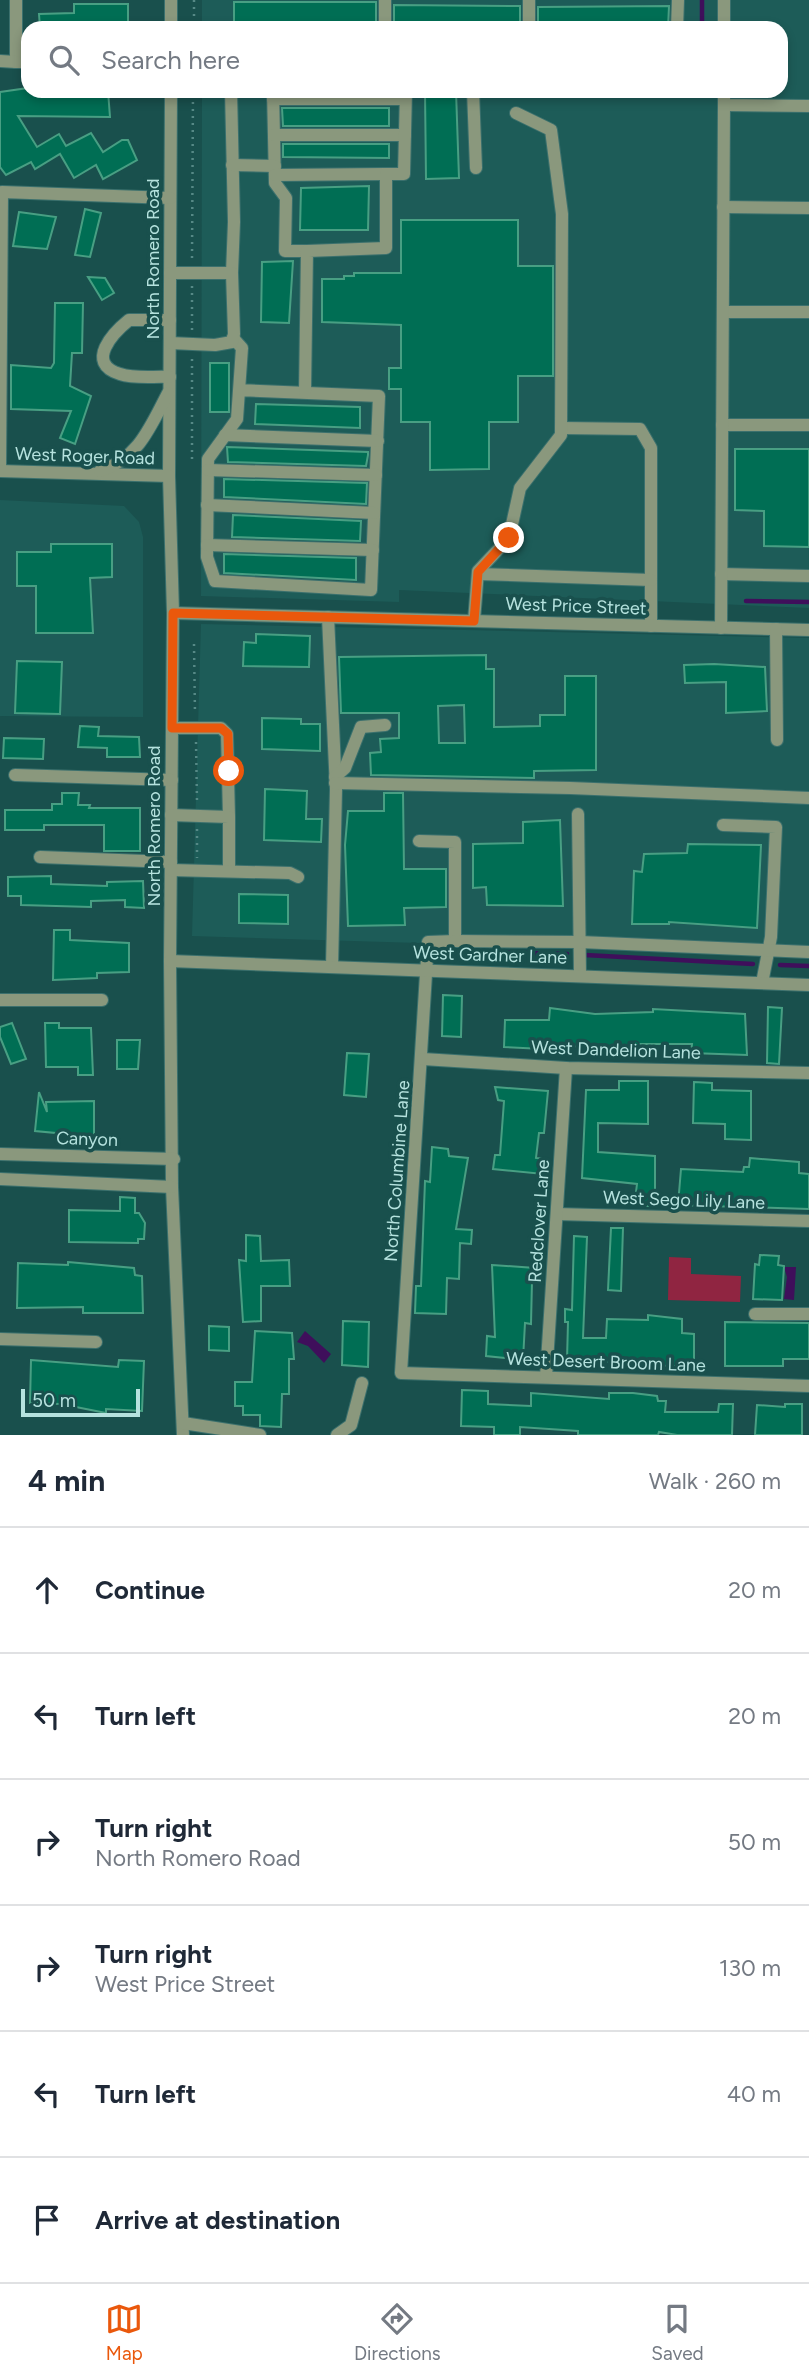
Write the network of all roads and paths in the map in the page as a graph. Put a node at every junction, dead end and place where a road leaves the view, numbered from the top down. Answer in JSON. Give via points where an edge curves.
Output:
{"nodes":[{"id":1,"x":16,"y":0,"type":"edge"},
{"id":2,"x":171,"y":0,"type":"edge"},
{"id":3,"x":194,"y":0,"type":"edge"},
{"id":4,"x":385,"y":0,"type":"edge"},
{"id":5,"x":529,"y":0,"type":"edge"},
{"id":6,"x":678,"y":0,"type":"edge"},
{"id":7,"x":724,"y":0,"type":"edge"},
{"id":8,"x":171,"y":21,"type":"edge"},
{"id":9,"x":194,"y":21,"type":"edge"},
{"id":10,"x":385,"y":21,"type":"edge"},
{"id":11,"x":529,"y":21,"type":"edge"},
{"id":12,"x":677,"y":21,"type":"edge"},
{"id":13,"x":724,"y":21,"type":"edge"},
{"id":14,"x":21,"y":52,"type":"edge"},
{"id":15,"x":0,"y":61,"type":"edge"},
{"id":16,"x":21,"y":62,"type":"edge"},
{"id":17,"x":170,"y":98,"type":"edge"},
{"id":18,"x":192,"y":98,"type":"edge"},
{"id":19,"x":230,"y":98,"type":"edge"},
{"id":20,"x":273,"y":98,"type":"edge"},
{"id":21,"x":406,"y":98,"type":"edge"},
{"id":22,"x":473,"y":98,"type":"edge"},
{"id":23,"x":724,"y":98,"type":"edge"},
{"id":24,"x":724,"y":105,"type":"junction"},
{"id":25,"x":809,"y":106,"type":"edge"},
{"id":26,"x":516,"y":113,"type":"dead end"},
{"id":27,"x":274,"y":135,"type":"junction"},
{"id":28,"x":405,"y":135,"type":"junction"},
{"id":29,"x":232,"y":165,"type":"junction"},
{"id":30,"x":476,"y":168,"type":"dead end"},
{"id":31,"x":275,"y":170,"type":"junction"},
{"id":32,"x":386,"y":174,"type":"junction"},
{"id":33,"x":1,"y":192,"type":"edge"},
{"id":34,"x":170,"y":198,"type":"junction"},
{"id":35,"x":723,"y":208,"type":"junction"},
{"id":36,"x":809,"y":208,"type":"edge"},
{"id":37,"x":309,"y":251,"type":"junction"},
{"id":38,"x":170,"y":273,"type":"junction"},
{"id":39,"x":232,"y":273,"type":"junction"},
{"id":40,"x":192,"y":274,"type":"junction"},
{"id":41,"x":723,"y":312,"type":"junction"},
{"id":42,"x":809,"y":312,"type":"edge"},
{"id":43,"x":170,"y":320,"type":"junction"},
{"id":44,"x":233,"y":338,"type":"junction"},
{"id":45,"x":170,"y":343,"type":"junction"},
{"id":46,"x":192,"y":344,"type":"junction"},
{"id":47,"x":170,"y":383,"type":"junction"},
{"id":48,"x":239,"y":390,"type":"junction"},
{"id":49,"x":305,"y":392,"type":"junction"},
{"id":50,"x":722,"y":425,"type":"junction"},
{"id":51,"x":809,"y":425,"type":"edge"},
{"id":52,"x":561,"y":428,"type":"junction"},
{"id":53,"x":225,"y":435,"type":"junction"},
{"id":54,"x":378,"y":441,"type":"junction"},
{"id":55,"x":192,"y":463,"type":"dead end"},
{"id":56,"x":208,"y":470,"type":"junction"},
{"id":57,"x":0,"y":471,"type":"edge"},
{"id":58,"x":93,"y":474,"type":"junction"},
{"id":59,"x":376,"y":475,"type":"junction"},
{"id":60,"x":169,"y":476,"type":"junction"},
{"id":61,"x":207,"y":505,"type":"junction"},
{"id":62,"x":374,"y":513,"type":"junction"},
{"id":63,"x":207,"y":545,"type":"junction"},
{"id":64,"x":373,"y":550,"type":"junction"},
{"id":65,"x":478,"y":574,"type":"junction"},
{"id":66,"x":721,"y":574,"type":"junction"},
{"id":67,"x":809,"y":576,"type":"edge"},
{"id":68,"x":651,"y":580,"type":"junction"},
{"id":69,"x":173,"y":613,"type":"junction"},
{"id":70,"x":328,"y":617,"type":"junction"},
{"id":71,"x":474,"y":621,"type":"junction"},
{"id":72,"x":650,"y":626,"type":"junction"},
{"id":73,"x":720,"y":628,"type":"junction"},
{"id":74,"x":776,"y":629,"type":"junction"},
{"id":75,"x":809,"y":630,"type":"edge"},
{"id":76,"x":194,"y":644,"type":"dead end"},
{"id":77,"x":385,"y":724,"type":"dead end"},
{"id":78,"x":172,"y":728,"type":"junction"},
{"id":79,"x":195,"y":728,"type":"junction"},
{"id":80,"x":777,"y":740,"type":"dead end"},
{"id":81,"x":15,"y":775,"type":"dead end"},
{"id":82,"x":172,"y":780,"type":"junction"},
{"id":83,"x":335,"y":780,"type":"junction"},
{"id":84,"x":809,"y":798,"type":"edge"},
{"id":85,"x":578,"y":814,"type":"dead end"},
{"id":86,"x":172,"y":815,"type":"junction"},
{"id":87,"x":197,"y":816,"type":"junction"},
{"id":88,"x":229,"y":817,"type":"junction"},
{"id":89,"x":723,"y":825,"type":"dead end"},
{"id":90,"x":419,"y":841,"type":"dead end"},
{"id":91,"x":40,"y":857,"type":"dead end"},
{"id":92,"x":197,"y":858,"type":"dead end"},
{"id":93,"x":171,"y":866,"type":"junction"},
{"id":94,"x":229,"y":870,"type":"junction"},
{"id":95,"x":298,"y":877,"type":"dead end"},
{"id":96,"x":456,"y":941,"type":"junction"},
{"id":97,"x":580,"y":942,"type":"junction"},
{"id":98,"x":770,"y":950,"type":"junction"},
{"id":99,"x":809,"y":952,"type":"edge"},
{"id":100,"x":170,"y":961,"type":"junction"},
{"id":101,"x":332,"y":967,"type":"junction"},
{"id":102,"x":427,"y":971,"type":"junction"},
{"id":103,"x":580,"y":976,"type":"junction"},
{"id":104,"x":762,"y":983,"type":"junction"},
{"id":105,"x":809,"y":985,"type":"edge"},
{"id":106,"x":0,"y":1000,"type":"edge"},
{"id":107,"x":102,"y":1000,"type":"dead end"},
{"id":108,"x":423,"y":1059,"type":"junction"},
{"id":109,"x":566,"y":1068,"type":"junction"},
{"id":110,"x":809,"y":1073,"type":"edge"},
{"id":111,"x":0,"y":1154,"type":"edge"},
{"id":112,"x":174,"y":1159,"type":"junction"},
{"id":113,"x":0,"y":1179,"type":"edge"},
{"id":114,"x":172,"y":1187,"type":"junction"},
{"id":115,"x":557,"y":1214,"type":"junction"},
{"id":116,"x":809,"y":1221,"type":"edge"},
{"id":117,"x":755,"y":1314,"type":"dead end"},
{"id":118,"x":809,"y":1314,"type":"edge"},
{"id":119,"x":0,"y":1339,"type":"edge"},
{"id":120,"x":96,"y":1342,"type":"dead end"},
{"id":121,"x":401,"y":1373,"type":"joint"},
{"id":122,"x":546,"y":1377,"type":"junction"},
{"id":123,"x":362,"y":1383,"type":"dead end"},
{"id":124,"x":809,"y":1387,"type":"edge"},
{"id":125,"x":183,"y":1429,"type":"edge"},
{"id":126,"x":260,"y":1435,"type":"edge"},
{"id":127,"x":337,"y":1435,"type":"edge"}],
"edges":[{"from":1,"to":14,"type":"street"},
{"from":2,"to":8,"type":"street"},
{"from":3,"to":9,"type":"path"},
{"from":4,"to":10,"type":"street"},
{"from":5,"to":11,"type":"street"},
{"from":6,"to":12,"type":"street"},
{"from":7,"to":13,"type":"street"},
{"from":15,"to":16,"type":"street"},
{"from":17,"to":34,"type":"street","name":"North Romero Road"},
{"from":18,"to":40,"type":"path"},
{"from":19,"to":29,"type":"street"},
{"from":20,"to":27,"type":"street"},
{"from":21,"to":28,"type":"street"},
{"from":22,"to":30,"type":"street"},
{"from":23,"to":24,"type":"street"},
{"from":24,"to":25,"type":"street"},
{"from":24,"to":35,"type":"street"},
{"from":26,"to":52,"type":"street","via":[[551,130],[562,214]]},
{"from":27,"to":28,"type":"street"},
{"from":27,"to":31,"type":"street"},
{"from":28,"to":32,"type":"street","via":[[404,174]]},
{"from":29,"to":31,"type":"street"},
{"from":29,"to":39,"type":"street"},
{"from":31,"to":32,"type":"street"},
{"from":31,"to":37,"type":"street","via":[[275,183],[286,198],[285,251]]},
{"from":32,"to":37,"type":"street","via":[[386,248]]},
{"from":33,"to":34,"type":"street"},
{"from":33,"to":57,"type":"street"},
{"from":34,"to":38,"type":"street","name":"North Romero Road"},
{"from":35,"to":36,"type":"street"},
{"from":35,"to":41,"type":"street"},
{"from":37,"to":49,"type":"street"},
{"from":38,"to":40,"type":"street"},
{"from":38,"to":43,"type":"street","name":"North Romero Road"},
{"from":39,"to":40,"type":"street"},
{"from":39,"to":44,"type":"street"},
{"from":40,"to":46,"type":"path"},
{"from":41,"to":42,"type":"street"},
{"from":41,"to":50,"type":"street"},
{"from":43,"to":45,"type":"street","name":"North Romero Road"},
{"from":43,"to":47,"type":"street","via":[[129,320],[107,339],[104,348],[104,358],[114,372]]},
{"from":44,"to":46,"type":"street","via":[[215,345]]},
{"from":44,"to":48,"type":"street","via":[[242,348]]},
{"from":45,"to":46,"type":"street"},
{"from":45,"to":47,"type":"street","name":"North Romero Road"},
{"from":46,"to":55,"type":"path"},
{"from":47,"to":58,"type":"street","via":[[142,444],[128,458]]},
{"from":47,"to":60,"type":"street","name":"North Romero Road"},
{"from":48,"to":49,"type":"street"},
{"from":48,"to":53,"type":"street","via":[[237,419]]},
{"from":49,"to":54,"type":"street","via":[[379,396]]},
{"from":50,"to":51,"type":"street"},
{"from":50,"to":66,"type":"street"},
{"from":52,"to":65,"type":"street","via":[[561,435],[520,488],[509,538]]},
{"from":52,"to":68,"type":"street","via":[[640,429],[652,448]]},
{"from":53,"to":54,"type":"street"},
{"from":53,"to":56,"type":"street","via":[[208,459]]},
{"from":54,"to":59,"type":"street"},
{"from":56,"to":59,"type":"street"},
{"from":56,"to":61,"type":"street"},
{"from":57,"to":58,"type":"street","name":"West Roger Road"},
{"from":58,"to":60,"type":"street","name":"West Roger Road"},
{"from":59,"to":62,"type":"street"},
{"from":60,"to":69,"type":"street","name":"North Romero Road"},
{"from":61,"to":62,"type":"street"},
{"from":61,"to":63,"type":"street"},
{"from":62,"to":64,"type":"street"},
{"from":63,"to":64,"type":"street"},
{"from":63,"to":64,"type":"street","via":[[215,581],[371,590]]},
{"from":65,"to":68,"type":"street"},
{"from":65,"to":71,"type":"street"},
{"from":66,"to":67,"type":"street"},
{"from":66,"to":73,"type":"street"},
{"from":68,"to":72,"type":"street"},
{"from":69,"to":70,"type":"street","name":"West Price Street"},
{"from":69,"to":78,"type":"street","name":"North Romero Road"},
{"from":70,"to":71,"type":"street","name":"West Price Street"},
{"from":70,"to":83,"type":"street"},
{"from":71,"to":72,"type":"street","name":"West Price Street"},
{"from":72,"to":73,"type":"street","name":"West Price Street"},
{"from":73,"to":74,"type":"street","name":"West Price Street"},
{"from":74,"to":75,"type":"street","name":"West Price Street"},
{"from":74,"to":80,"type":"street"},
{"from":76,"to":79,"type":"path"},
{"from":77,"to":83,"type":"street","via":[[361,727],[345,768]]},
{"from":78,"to":79,"type":"street"},
{"from":78,"to":82,"type":"street","name":"North Romero Road"},
{"from":79,"to":87,"type":"path"},
{"from":79,"to":88,"type":"street","via":[[221,728],[228,734]]},
{"from":81,"to":82,"type":"street"},
{"from":82,"to":86,"type":"street","name":"North Romero Road"},
{"from":83,"to":84,"type":"street"},
{"from":83,"to":101,"type":"street"},
{"from":85,"to":97,"type":"street"},
{"from":86,"to":87,"type":"street"},
{"from":86,"to":93,"type":"street","name":"North Romero Road"},
{"from":87,"to":88,"type":"street"},
{"from":87,"to":92,"type":"path"},
{"from":88,"to":94,"type":"street"},
{"from":89,"to":98,"type":"street","via":[[776,827]]},
{"from":90,"to":96,"type":"street","via":[[455,842]]},
{"from":91,"to":93,"type":"street"},
{"from":93,"to":94,"type":"street"},
{"from":93,"to":100,"type":"street","name":"North Romero Road"},
{"from":94,"to":95,"type":"street"},
{"from":96,"to":97,"type":"street"},
{"from":96,"to":102,"type":"street","name":"North Columbine Lane","via":[[428,942]]},
{"from":97,"to":98,"type":"street"},
{"from":97,"to":103,"type":"street"},
{"from":98,"to":99,"type":"street"},
{"from":98,"to":104,"type":"street"},
{"from":100,"to":101,"type":"street","name":"West Gardner Lane"},
{"from":100,"to":112,"type":"street","name":"North Romero Road"},
{"from":101,"to":102,"type":"street","name":"West Gardner Lane"},
{"from":102,"to":103,"type":"street","name":"West Gardner Lane"},
{"from":102,"to":108,"type":"street","name":"North Columbine Lane"},
{"from":103,"to":104,"type":"street","name":"West Gardner Lane"},
{"from":104,"to":105,"type":"street","name":"West Gardner Lane"},
{"from":106,"to":107,"type":"street"},
{"from":108,"to":109,"type":"street","name":"West Dandelion Lane"},
{"from":108,"to":121,"type":"street","name":"North Columbine Lane"},
{"from":109,"to":110,"type":"street","name":"West Dandelion Lane"},
{"from":109,"to":115,"type":"street","name":"Redclover Lane"},
{"from":111,"to":112,"type":"street","name":"Canyon"},
{"from":112,"to":114,"type":"street","name":"North Romero Road"},
{"from":113,"to":114,"type":"street"},
{"from":114,"to":125,"type":"street","name":"North Romero Road"},
{"from":115,"to":116,"type":"street","name":"West Sego Lily Lane"},
{"from":115,"to":122,"type":"street","name":"Redclover Lane"},
{"from":117,"to":118,"type":"street"},
{"from":119,"to":120,"type":"street"},
{"from":121,"to":122,"type":"street","name":"West Desert Broom Lane"},
{"from":122,"to":124,"type":"street","name":"West Desert Broom Lane"},
{"from":123,"to":127,"type":"street","via":[[351,1425]]},
{"from":125,"to":126,"type":"street"}]}
